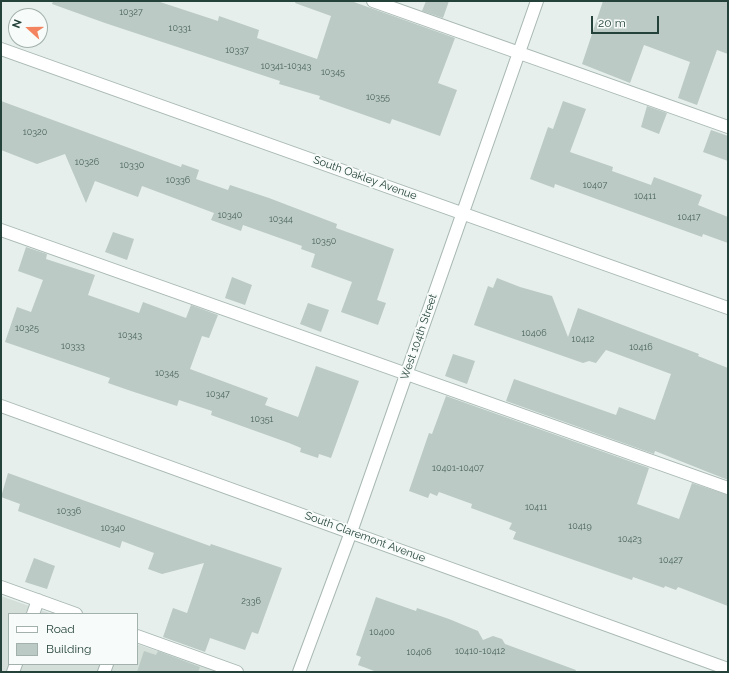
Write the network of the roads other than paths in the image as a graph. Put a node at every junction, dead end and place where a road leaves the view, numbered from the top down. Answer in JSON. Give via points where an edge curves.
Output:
{"nodes":[{"id":1,"x":374,"y":1,"type":"edge"},
{"id":2,"x":537,"y":1,"type":"edge"},
{"id":3,"x":1,"y":48,"type":"edge"},
{"id":4,"x":519,"y":53,"type":"junction"},
{"id":5,"x":728,"y":127,"type":"edge"},
{"id":6,"x":462,"y":213,"type":"junction"},
{"id":7,"x":1,"y":230,"type":"edge"},
{"id":8,"x":728,"y":308,"type":"edge"},
{"id":9,"x":406,"y":374,"type":"junction"},
{"id":10,"x":1,"y":406,"type":"edge"},
{"id":11,"x":728,"y":488,"type":"edge"},
{"id":12,"x":351,"y":532,"type":"junction"},
{"id":13,"x":1,"y":587,"type":"edge"},
{"id":14,"x":38,"y":600,"type":"junction"},
{"id":15,"x":33,"y":613,"type":"edge"},
{"id":16,"x":73,"y":613,"type":"edge"},
{"id":17,"x":138,"y":636,"type":"edge"},
{"id":18,"x":728,"y":669,"type":"edge"},
{"id":19,"x":237,"y":672,"type":"edge"},
{"id":20,"x":299,"y":672,"type":"edge"}],
"edges":[{"from":1,"to":4,"type":"street"},
{"from":2,"to":4,"type":"street","name":"West 104th Street"},
{"from":3,"to":6,"type":"street","name":"South Oakley Avenue"},
{"from":4,"to":5,"type":"street"},
{"from":4,"to":6,"type":"street","name":"West 104th Street"},
{"from":6,"to":8,"type":"street","name":"South Oakley Avenue"},
{"from":6,"to":9,"type":"street","name":"West 104th Street"},
{"from":7,"to":9,"type":"street"},
{"from":9,"to":11,"type":"street"},
{"from":9,"to":12,"type":"street","name":"West 104th Street"},
{"from":10,"to":12,"type":"street","name":"South Claremont Avenue"},
{"from":12,"to":18,"type":"street","name":"South Claremont Avenue"},
{"from":12,"to":20,"type":"street","name":"West 104th Street"},
{"from":13,"to":14,"type":"street"},
{"from":14,"to":15,"type":"street"},
{"from":14,"to":16,"type":"street"},
{"from":17,"to":19,"type":"street"}]}
